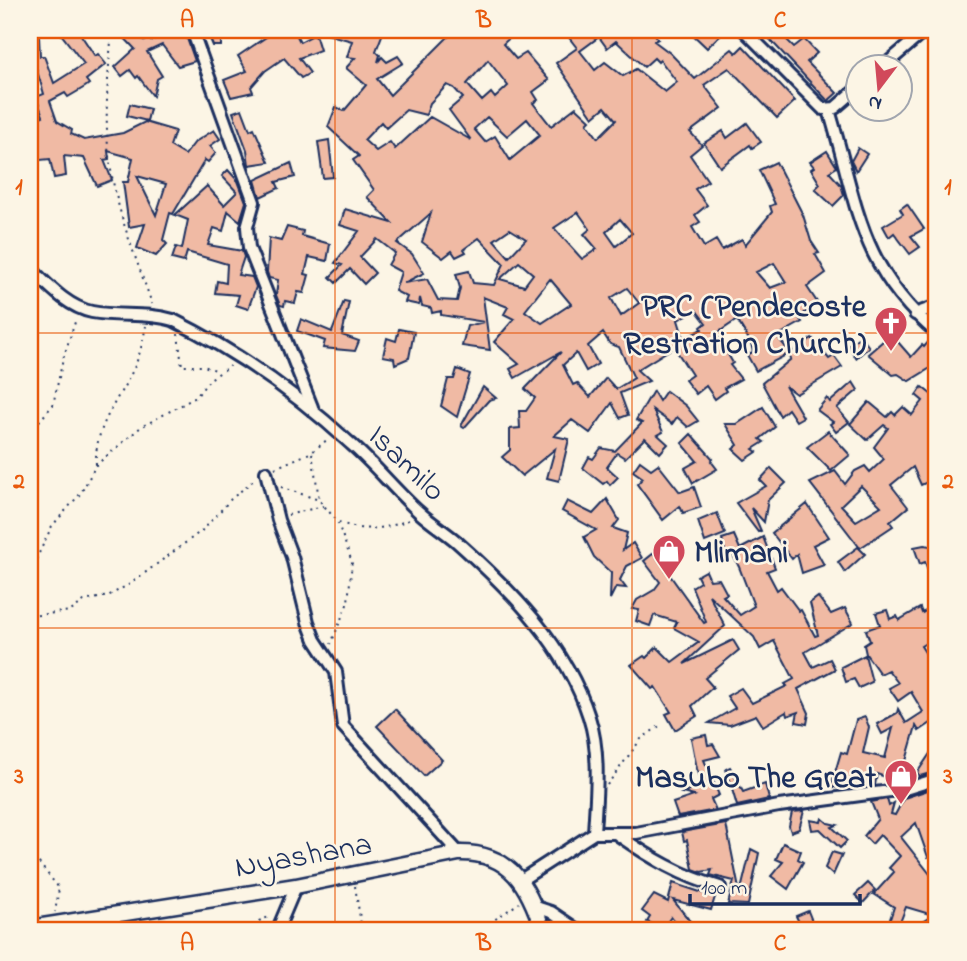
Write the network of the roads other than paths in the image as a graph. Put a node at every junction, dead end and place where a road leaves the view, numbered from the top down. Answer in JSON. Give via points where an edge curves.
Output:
{"nodes":[{"id":1,"x":192,"y":30,"type":"edge"},
{"id":2,"x":744,"y":30,"type":"edge"},
{"id":3,"x":923,"y":34,"type":"edge"},
{"id":4,"x":937,"y":37,"type":"edge"},
{"id":5,"x":901,"y":52,"type":"edge"},
{"id":6,"x":844,"y":99,"type":"edge"},
{"id":7,"x":829,"y":110,"type":"junction"},
{"id":8,"x":30,"y":268,"type":"edge"},
{"id":9,"x":937,"y":306,"type":"edge"},
{"id":10,"x":915,"y":314,"type":"junction"},
{"id":11,"x":937,"y":333,"type":"edge"},
{"id":12,"x":313,"y":410,"type":"junction"},
{"id":13,"x":267,"y":472,"type":"road end"},
{"id":14,"x":937,"y":779,"type":"edge"},
{"id":15,"x":594,"y":833,"type":"junction"},
{"id":16,"x":618,"y":835,"type":"junction"},
{"id":17,"x":459,"y":853,"type":"junction"},
{"id":18,"x":521,"y":880,"type":"junction"},
{"id":19,"x":296,"y":886,"type":"junction"},
{"id":20,"x":720,"y":887,"type":"dead end"},
{"id":21,"x":531,"y":901,"type":"junction"},
{"id":22,"x":280,"y":926,"type":"edge"},
{"id":23,"x":30,"y":928,"type":"edge"},
{"id":24,"x":543,"y":931,"type":"edge"},
{"id":25,"x":579,"y":931,"type":"edge"}],
"edges":[{"from":1,"to":12,"type":"street","via":[[254,202],[247,227],[249,248]]},
{"from":2,"to":7,"type":"street","via":[[818,106]]},
{"from":3,"to":4,"type":"lane"},
{"from":3,"to":5,"type":"street"},
{"from":6,"to":7,"type":"street"},
{"from":7,"to":10,"type":"street","via":[[860,228],[884,274]]},
{"from":8,"to":12,"type":"street","name":"Isamilo","via":[[80,308],[173,320]]},
{"from":9,"to":10,"type":"street"},
{"from":10,"to":11,"type":"street"},
{"from":12,"to":15,"type":"street","name":"Isamilo","via":[[512,594],[565,662],[590,719],[597,768]]},
{"from":13,"to":17,"type":"street","via":[[308,622],[336,672],[340,713],[351,738]]},
{"from":14,"to":16,"type":"street","via":[[905,789]]},
{"from":15,"to":16,"type":"street"},
{"from":15,"to":18,"type":"street"},
{"from":16,"to":20,"type":"street","via":[[665,867]]},
{"from":17,"to":18,"type":"street","name":"Nyashana","via":[[496,858]]},
{"from":17,"to":19,"type":"street","name":"Nyashana"},
{"from":18,"to":21,"type":"street","name":"Nyashana"},
{"from":19,"to":22,"type":"street"},
{"from":19,"to":23,"type":"street","name":"Nyashana"},
{"from":21,"to":24,"type":"street","name":"Nyashana"},
{"from":21,"to":25,"type":"street"}]}
